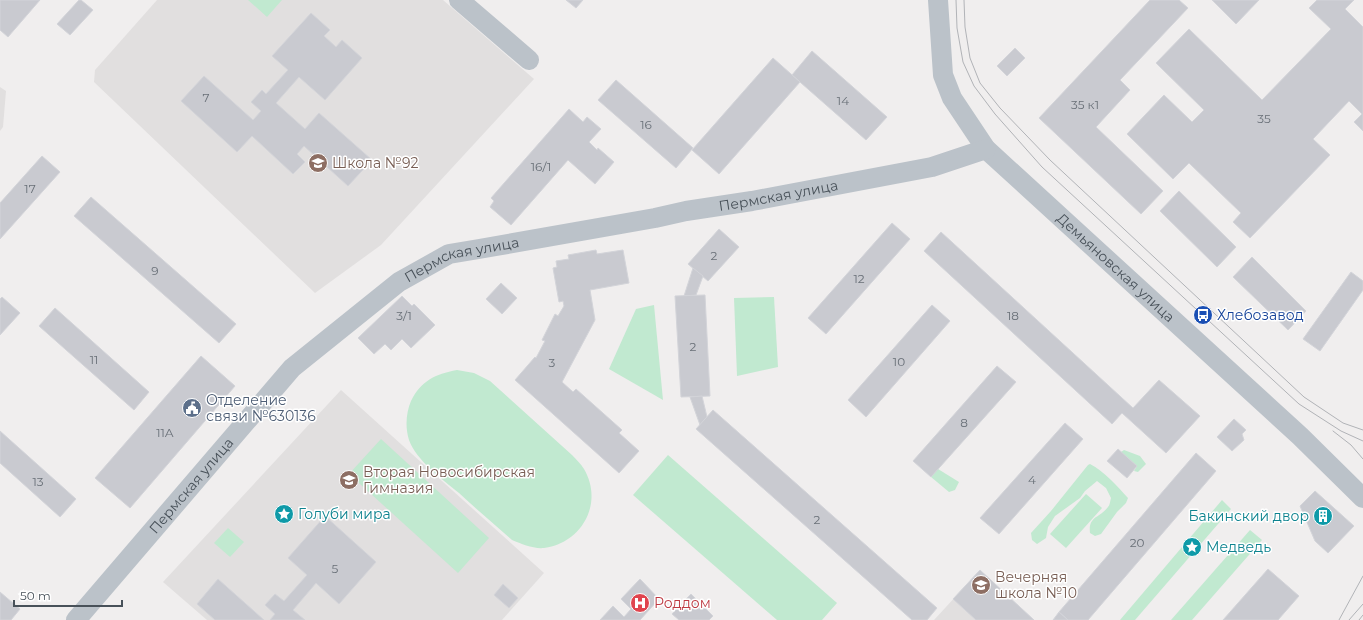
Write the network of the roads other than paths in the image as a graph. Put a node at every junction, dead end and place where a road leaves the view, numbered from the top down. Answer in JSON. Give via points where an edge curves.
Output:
{"nodes":[{"id":1,"x":458,"y":0,"type":"edge"},
{"id":2,"x":938,"y":0,"type":"edge"},
{"id":3,"x":529,"y":60,"type":"dead end"},
{"id":4,"x":986,"y":149,"type":"junction"},
{"id":5,"x":1363,"y":498,"type":"edge"},
{"id":6,"x":76,"y":620,"type":"edge"}],
"edges":[{"from":1,"to":3,"type":"street"},
{"from":2,"to":4,"type":"street","name":"Демьяновская улица","via":[[943,75],[952,98]]},
{"from":4,"to":5,"type":"street","name":"Демьяновская улица","via":[[1300,436]]},
{"from":4,"to":6,"type":"street","name":"Пермская улица","via":[[932,167],[449,254],[399,282],[292,368]]}]}
